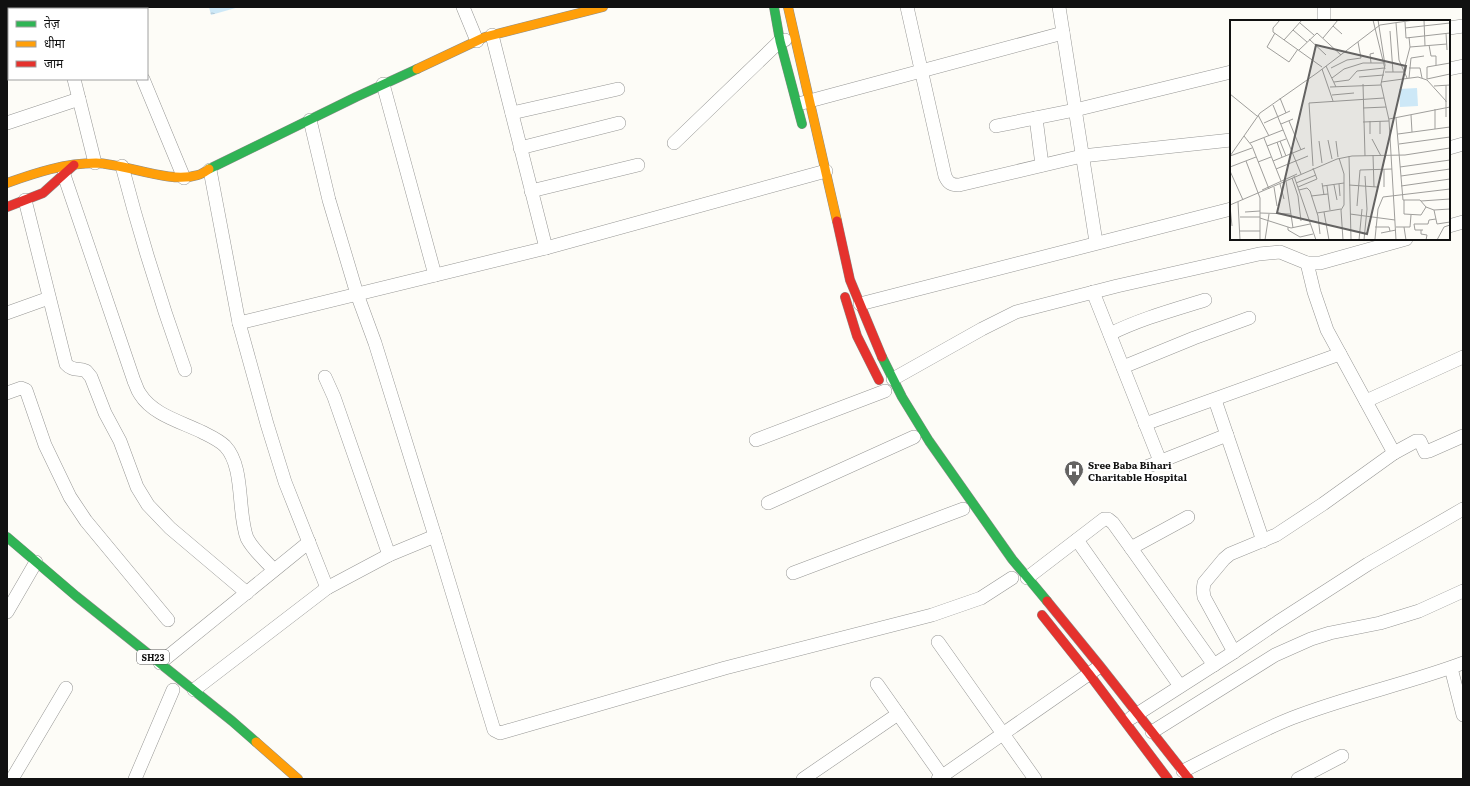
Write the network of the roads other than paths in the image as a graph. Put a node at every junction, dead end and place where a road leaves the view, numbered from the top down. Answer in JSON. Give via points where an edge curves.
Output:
{"nodes":[{"id":1,"x":463,"y":7,"type":"edge"},
{"id":2,"x":603,"y":7,"type":"edge"},
{"id":3,"x":774,"y":7,"type":"edge"},
{"id":4,"x":788,"y":7,"type":"edge"},
{"id":5,"x":906,"y":7,"type":"edge"},
{"id":6,"x":1059,"y":7,"type":"edge"},
{"id":7,"x":1324,"y":7,"type":"edge"},
{"id":8,"x":1324,"y":20,"type":"edge"},
{"id":9,"x":1463,"y":26,"type":"edge"},
{"id":10,"x":1450,"y":28,"type":"edge"},
{"id":11,"x":1063,"y":33,"type":"junction"},
{"id":12,"x":492,"y":35,"type":"junction"},
{"id":13,"x":795,"y":38,"type":"junction"},
{"id":14,"x":477,"y":41,"type":"junction"},
{"id":15,"x":780,"y":41,"type":"junction"},
{"id":16,"x":1463,"y":66,"type":"edge"},
{"id":17,"x":1450,"y":69,"type":"edge"},
{"id":18,"x":922,"y":71,"type":"junction"},
{"id":19,"x":1230,"y":72,"type":"edge"},
{"id":20,"x":74,"y":80,"type":"edge"},
{"id":21,"x":143,"y":80,"type":"edge"},
{"id":22,"x":383,"y":84,"type":"junction"},
{"id":23,"x":618,"y":89,"type":"dead end"},
{"id":24,"x":79,"y":99,"type":"junction"},
{"id":25,"x":803,"y":103,"type":"junction"},
{"id":26,"x":1075,"y":110,"type":"junction"},
{"id":27,"x":512,"y":113,"type":"junction"},
{"id":28,"x":1036,"y":118,"type":"junction"},
{"id":29,"x":310,"y":120,"type":"junction"},
{"id":30,"x":7,"y":123,"type":"edge"},
{"id":31,"x":619,"y":123,"type":"dead end"},
{"id":32,"x":996,"y":126,"type":"dead end"},
{"id":33,"x":803,"y":132,"type":"dead end"},
{"id":34,"x":1230,"y":140,"type":"edge"},
{"id":35,"x":674,"y":143,"type":"dead end"},
{"id":36,"x":1463,"y":144,"type":"edge"},
{"id":37,"x":520,"y":148,"type":"junction"},
{"id":38,"x":1450,"y":148,"type":"edge"},
{"id":39,"x":1082,"y":156,"type":"junction"},
{"id":40,"x":74,"y":164,"type":"junction"},
{"id":41,"x":95,"y":164,"type":"junction"},
{"id":42,"x":638,"y":165,"type":"dead end"},
{"id":43,"x":1042,"y":165,"type":"junction"},
{"id":44,"x":122,"y":166,"type":"junction"},
{"id":45,"x":210,"y":170,"type":"junction"},
{"id":46,"x":817,"y":174,"type":"junction"},
{"id":47,"x":64,"y":175,"type":"junction"},
{"id":48,"x":184,"y":178,"type":"junction"},
{"id":49,"x":7,"y":184,"type":"edge"},
{"id":50,"x":531,"y":191,"type":"junction"},
{"id":51,"x":25,"y":200,"type":"junction"},
{"id":52,"x":7,"y":207,"type":"edge"},
{"id":53,"x":1230,"y":209,"type":"edge"},
{"id":54,"x":1463,"y":222,"type":"edge"},
{"id":55,"x":1450,"y":226,"type":"edge"},
{"id":56,"x":1402,"y":240,"type":"edge"},
{"id":57,"x":1096,"y":242,"type":"junction"},
{"id":58,"x":546,"y":248,"type":"junction"},
{"id":59,"x":1307,"y":264,"type":"junction"},
{"id":60,"x":435,"y":275,"type":"junction"},
{"id":61,"x":842,"y":288,"type":"dead end"},
{"id":62,"x":1093,"y":292,"type":"junction"},
{"id":63,"x":357,"y":294,"type":"junction"},
{"id":64,"x":50,"y":298,"type":"junction"},
{"id":65,"x":1205,"y":300,"type":"dead end"},
{"id":66,"x":860,"y":304,"type":"junction"},
{"id":67,"x":7,"y":313,"type":"edge"},
{"id":68,"x":1249,"y":318,"type":"dead end"},
{"id":69,"x":240,"y":323,"type":"junction"},
{"id":70,"x":1110,"y":334,"type":"junction"},
{"id":71,"x":1340,"y":354,"type":"junction"},
{"id":72,"x":1463,"y":357,"type":"edge"},
{"id":73,"x":1123,"y":367,"type":"junction"},
{"id":74,"x":185,"y":370,"type":"dead end"},
{"id":75,"x":325,"y":377,"type":"dead end"},
{"id":76,"x":893,"y":379,"type":"junction"},
{"id":77,"x":7,"y":393,"type":"edge"},
{"id":78,"x":887,"y":395,"type":"joint"},
{"id":79,"x":1215,"y":400,"type":"junction"},
{"id":80,"x":1366,"y":401,"type":"junction"},
{"id":81,"x":1146,"y":424,"type":"junction"},
{"id":82,"x":1227,"y":435,"type":"junction"},
{"id":83,"x":1463,"y":436,"type":"edge"},
{"id":84,"x":914,"y":437,"type":"dead end"},
{"id":85,"x":756,"y":440,"type":"dead end"},
{"id":86,"x":1394,"y":453,"type":"junction"},
{"id":87,"x":1160,"y":461,"type":"junction"},
{"id":88,"x":1136,"y":471,"type":"dead end"},
{"id":89,"x":768,"y":503,"type":"dead end"},
{"id":90,"x":963,"y":509,"type":"dead end"},
{"id":91,"x":1463,"y":509,"type":"edge"},
{"id":92,"x":1188,"y":517,"type":"dead end"},
{"id":93,"x":435,"y":536,"type":"junction"},
{"id":94,"x":7,"y":537,"type":"edge"},
{"id":95,"x":1077,"y":540,"type":"junction"},
{"id":96,"x":1263,"y":541,"type":"junction"},
{"id":97,"x":309,"y":542,"type":"junction"},
{"id":98,"x":1131,"y":548,"type":"junction"},
{"id":99,"x":389,"y":555,"type":"junction"},
{"id":100,"x":32,"y":569,"type":"junction"},
{"id":101,"x":274,"y":570,"type":"junction"},
{"id":102,"x":793,"y":573,"type":"dead end"},
{"id":103,"x":1016,"y":578,"type":"junction"},
{"id":104,"x":327,"y":588,"type":"junction"},
{"id":105,"x":1463,"y":591,"type":"edge"},
{"id":106,"x":247,"y":593,"type":"junction"},
{"id":107,"x":1036,"y":608,"type":"dead end"},
{"id":108,"x":7,"y":612,"type":"edge"},
{"id":109,"x":168,"y":620,"type":"dead end"},
{"id":110,"x":938,"y":642,"type":"dead end"},
{"id":111,"x":1234,"y":652,"type":"junction"},
{"id":112,"x":160,"y":663,"type":"junction"},
{"id":113,"x":1214,"y":665,"type":"junction"},
{"id":114,"x":1457,"y":665,"type":"edge"},
{"id":115,"x":1100,"y":666,"type":"junction"},
{"id":116,"x":1089,"y":674,"type":"junction"},
{"id":117,"x":877,"y":684,"type":"dead end"},
{"id":118,"x":1180,"y":686,"type":"junction"},
{"id":119,"x":66,"y":688,"type":"dead end"},
{"id":120,"x":173,"y":690,"type":"dead end"},
{"id":121,"x":194,"y":690,"type":"junction"},
{"id":122,"x":1137,"y":713,"type":"junction"},
{"id":123,"x":898,"y":714,"type":"junction"},
{"id":124,"x":1463,"y":714,"type":"edge"},
{"id":125,"x":1125,"y":722,"type":"junction"},
{"id":126,"x":1152,"y":732,"type":"junction"},
{"id":127,"x":1003,"y":734,"type":"junction"},
{"id":128,"x":1342,"y":756,"type":"dead end"},
{"id":129,"x":1186,"y":775,"type":"edge"},
{"id":130,"x":941,"y":778,"type":"edge"},
{"id":131,"x":12,"y":779,"type":"edge"},
{"id":132,"x":135,"y":779,"type":"edge"},
{"id":133,"x":298,"y":779,"type":"edge"},
{"id":134,"x":803,"y":779,"type":"edge"},
{"id":135,"x":1035,"y":779,"type":"edge"},
{"id":136,"x":1168,"y":779,"type":"edge"},
{"id":137,"x":1298,"y":779,"type":"edge"}],
"edges":[{"from":1,"to":14,"type":"street"},
{"from":2,"to":12,"type":"street"},
{"from":3,"to":15,"type":"street"},
{"from":4,"to":13,"type":"street"},
{"from":5,"to":18,"type":"street"},
{"from":6,"to":11,"type":"street"},
{"from":7,"to":8,"type":"street"},
{"from":9,"to":10,"type":"street"},
{"from":11,"to":18,"type":"street"},
{"from":11,"to":26,"type":"street"},
{"from":12,"to":14,"type":"street"},
{"from":12,"to":27,"type":"street"},
{"from":13,"to":15,"type":"street"},
{"from":13,"to":25,"type":"street"},
{"from":14,"to":22,"type":"street"},
{"from":15,"to":25,"type":"street"},
{"from":15,"to":35,"type":"street"},
{"from":16,"to":17,"type":"street"},
{"from":18,"to":25,"type":"street"},
{"from":18,"to":43,"type":"street","via":[[948,182],[959,185]]},
{"from":19,"to":26,"type":"street"},
{"from":20,"to":24,"type":"street"},
{"from":21,"to":48,"type":"street"},
{"from":22,"to":29,"type":"street"},
{"from":22,"to":60,"type":"street"},
{"from":23,"to":27,"type":"street"},
{"from":24,"to":30,"type":"street"},
{"from":24,"to":41,"type":"street"},
{"from":25,"to":33,"type":"street"},
{"from":25,"to":46,"type":"street"},
{"from":26,"to":28,"type":"street"},
{"from":26,"to":39,"type":"street"},
{"from":27,"to":37,"type":"street"},
{"from":28,"to":32,"type":"street"},
{"from":28,"to":43,"type":"street"},
{"from":29,"to":45,"type":"street"},
{"from":29,"to":63,"type":"street","via":[[329,200]]},
{"from":31,"to":37,"type":"street"},
{"from":34,"to":39,"type":"street"},
{"from":36,"to":38,"type":"street"},
{"from":37,"to":50,"type":"street"},
{"from":39,"to":43,"type":"street"},
{"from":39,"to":57,"type":"street"},
{"from":40,"to":41,"type":"street"},
{"from":40,"to":47,"type":"street"},
{"from":40,"to":49,"type":"street"},
{"from":41,"to":44,"type":"street"},
{"from":42,"to":50,"type":"street"},
{"from":44,"to":48,"type":"street","via":[[167,177]]},
{"from":44,"to":74,"type":"street","via":[[164,310]]},
{"from":45,"to":48,"type":"street"},
{"from":45,"to":69,"type":"street"},
{"from":46,"to":58,"type":"street"},
{"from":46,"to":66,"type":"street"},
{"from":47,"to":51,"type":"street","via":[[43,193]]},
{"from":47,"to":101,"type":"street","via":[[140,394],[157,411],[215,438],[226,447],[238,477],[247,536],[251,545]]},
{"from":50,"to":58,"type":"street"},
{"from":51,"to":52,"type":"street"},
{"from":51,"to":64,"type":"street"},
{"from":53,"to":57,"type":"street"},
{"from":54,"to":55,"type":"street"},
{"from":56,"to":59,"type":"street","via":[[1320,263]]},
{"from":57,"to":66,"type":"street"},
{"from":58,"to":60,"type":"street"},
{"from":59,"to":62,"type":"street","via":[[1280,252],[1270,252]]},
{"from":59,"to":71,"type":"street","via":[[1319,309]]},
{"from":60,"to":63,"type":"street"},
{"from":61,"to":78,"type":"street","via":[[857,336]]},
{"from":62,"to":70,"type":"street"},
{"from":62,"to":76,"type":"street","via":[[1004,317]]},
{"from":63,"to":69,"type":"street"},
{"from":63,"to":93,"type":"street","via":[[375,343]]},
{"from":64,"to":67,"type":"street"},
{"from":64,"to":106,"type":"street","via":[[66,364],[69,368],[86,371],[91,377],[105,413],[120,441],[137,487],[148,505],[170,528]]},
{"from":65,"to":70,"type":"street","via":[[1124,326]]},
{"from":66,"to":76,"type":"street"},
{"from":68,"to":73,"type":"street"},
{"from":69,"to":97,"type":"street","via":[[285,482]]},
{"from":70,"to":73,"type":"street"},
{"from":71,"to":79,"type":"street"},
{"from":71,"to":80,"type":"street"},
{"from":72,"to":80,"type":"street"},
{"from":73,"to":81,"type":"street"},
{"from":75,"to":99,"type":"street"},
{"from":76,"to":103,"type":"street","via":[[902,398],[930,441],[1012,559]]},
{"from":77,"to":109,"type":"street","via":[[21,388],[26,390],[45,446],[70,497],[86,521]]},
{"from":78,"to":85,"type":"street"},
{"from":79,"to":81,"type":"street"},
{"from":79,"to":82,"type":"street"},
{"from":80,"to":86,"type":"street"},
{"from":81,"to":87,"type":"street"},
{"from":82,"to":87,"type":"street"},
{"from":82,"to":96,"type":"street"},
{"from":83,"to":86,"type":"street","via":[[1425,452],[1420,441],[1416,441]]},
{"from":84,"to":89,"type":"street"},
{"from":86,"to":96,"type":"street","via":[[1323,504]]},
{"from":87,"to":88,"type":"street"},
{"from":90,"to":102,"type":"street"},
{"from":91,"to":111,"type":"street","via":[[1368,564]]},
{"from":92,"to":98,"type":"street"},
{"from":93,"to":99,"type":"street"},
{"from":93,"to":103,"type":"street","via":[[490,722],[494,730],[500,733],[725,668],[932,615],[980,598]]},
{"from":94,"to":100,"type":"street","number":"SH23"},
{"from":95,"to":98,"type":"street","via":[[1104,519],[1108,519]]},
{"from":95,"to":103,"type":"street"},
{"from":95,"to":118,"type":"street"},
{"from":96,"to":111,"type":"street","via":[[1230,554],[1204,583],[1204,597]]},
{"from":97,"to":101,"type":"street"},
{"from":97,"to":104,"type":"street"},
{"from":98,"to":113,"type":"street"},
{"from":99,"to":104,"type":"street"},
{"from":100,"to":108,"type":"street"},
{"from":100,"to":112,"type":"street","number":"SH23"},
{"from":101,"to":106,"type":"street"},
{"from":103,"to":115,"type":"street"},
{"from":104,"to":121,"type":"street"},
{"from":105,"to":126,"type":"street","via":[[1419,612],[1330,633],[1288,648]]},
{"from":106,"to":112,"type":"street"},
{"from":107,"to":116,"type":"street"},
{"from":110,"to":127,"type":"street"},
{"from":111,"to":113,"type":"street"},
{"from":112,"to":121,"type":"street","number":"SH23"},
{"from":113,"to":118,"type":"street"},
{"from":114,"to":124,"type":"street"},
{"from":114,"to":129,"type":"street","via":[[1292,718],[1237,743]]},
{"from":115,"to":116,"type":"street"},
{"from":115,"to":122,"type":"street"},
{"from":116,"to":125,"type":"street"},
{"from":116,"to":127,"type":"street"},
{"from":117,"to":123,"type":"street"},
{"from":118,"to":122,"type":"street"},
{"from":119,"to":131,"type":"street"},
{"from":120,"to":132,"type":"street"},
{"from":121,"to":133,"type":"street","number":"SH23"},
{"from":122,"to":125,"type":"street"},
{"from":122,"to":126,"type":"street"},
{"from":123,"to":130,"type":"street"},
{"from":123,"to":134,"type":"street"},
{"from":125,"to":136,"type":"street"},
{"from":126,"to":129,"type":"street"},
{"from":127,"to":130,"type":"street"},
{"from":127,"to":135,"type":"street"},
{"from":128,"to":137,"type":"street"}]}
